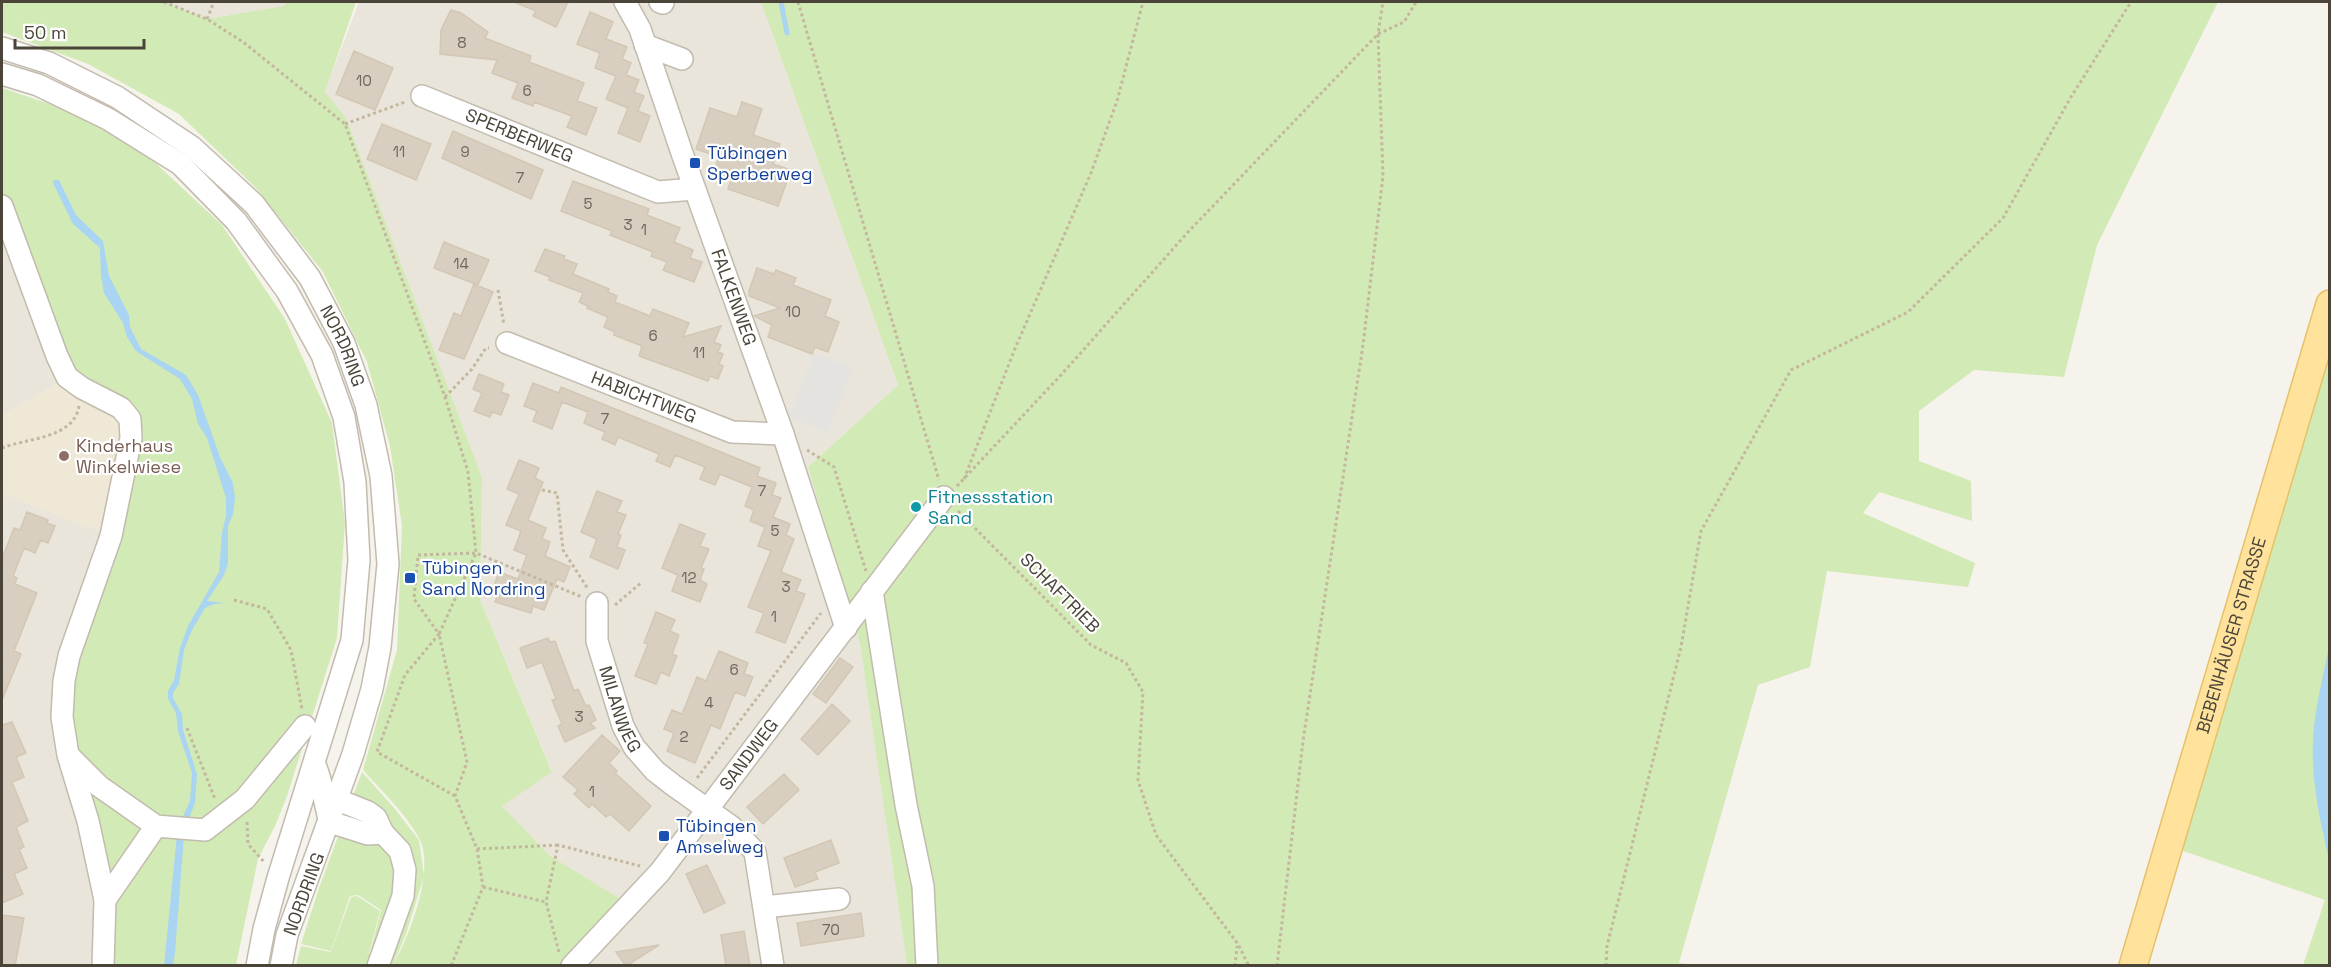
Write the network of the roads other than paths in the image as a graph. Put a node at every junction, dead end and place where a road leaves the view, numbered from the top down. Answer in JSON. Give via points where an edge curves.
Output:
{"nodes":[{"id":1,"x":625,"y":2,"type":"edge"},
{"id":2,"x":645,"y":45,"type":"junction"},
{"id":3,"x":2,"y":48,"type":"edge"},
{"id":4,"x":682,"y":59,"type":"dead end"},
{"id":5,"x":2,"y":74,"type":"edge"},
{"id":6,"x":422,"y":96,"type":"road end"},
{"id":7,"x":694,"y":189,"type":"junction"},
{"id":8,"x":2,"y":206,"type":"edge"},
{"id":9,"x":2330,"y":304,"type":"edge"},
{"id":10,"x":507,"y":343,"type":"road end"},
{"id":11,"x":783,"y":434,"type":"junction"},
{"id":12,"x":944,"y":497,"type":"road end"},
{"id":13,"x":872,"y":591,"type":"junction"},
{"id":14,"x":596,"y":612,"type":"road end"},
{"id":15,"x":846,"y":628,"type":"junction"},
{"id":16,"x":305,"y":726,"type":"road end"},
{"id":17,"x":68,"y":755,"type":"junction"},
{"id":18,"x":315,"y":764,"type":"junction"},
{"id":19,"x":707,"y":809,"type":"junction"},
{"id":20,"x":331,"y":810,"type":"junction"},
{"id":21,"x":296,"y":820,"type":"junction"},
{"id":22,"x":156,"y":826,"type":"junction"},
{"id":23,"x":839,"y":899,"type":"dead end"},
{"id":24,"x":105,"y":900,"type":"junction"},
{"id":25,"x":764,"y":907,"type":"junction"},
{"id":26,"x":566,"y":960,"type":"edge"},
{"id":27,"x":103,"y":966,"type":"edge"},
{"id":28,"x":257,"y":966,"type":"edge"},
{"id":29,"x":280,"y":966,"type":"edge"},
{"id":30,"x":378,"y":966,"type":"edge"},
{"id":31,"x":773,"y":966,"type":"edge"},
{"id":32,"x":927,"y":966,"type":"edge"},
{"id":33,"x":2133,"y":966,"type":"edge"}],
"edges":[{"from":1,"to":2,"type":"street","name":"FALKENWEG"},
{"from":2,"to":4,"type":"street"},
{"from":2,"to":7,"type":"street","name":"FALKENWEG"},
{"from":3,"to":20,"type":"street","name":"NORDRING","via":[[49,63],[117,97],[192,147],[254,204],[310,278],[344,343],[366,405],[381,476],[388,564],[372,689]]},
{"from":5,"to":18,"type":"street","name":"NORDRING","via":[[38,85],[108,119],[180,164],[236,221],[287,291],[322,355],[344,417],[355,482],[359,560],[352,640]]},
{"from":6,"to":7,"type":"street","name":"SPERBERWEG","via":[[658,192]]},
{"from":7,"to":11,"type":"street","name":"FALKENWEG"},
{"from":8,"to":17,"type":"street","via":[[67,377],[121,408],[130,419],[131,438],[111,536],[65,673],[63,717]]},
{"from":9,"to":33,"type":"main road","name":"BEBENHÄUSER STRASSE"},
{"from":10,"to":11,"type":"street","name":"HABICHTWEG","via":[[732,432]]},
{"from":11,"to":15,"type":"street","name":"FALKENWEG"},
{"from":12,"to":13,"type":"street","name":"SANDWEG"},
{"from":13,"to":15,"type":"street","name":"SANDWEG"},
{"from":13,"to":32,"type":"street","via":[[923,886]]},
{"from":14,"to":19,"type":"street","name":"MILANWEG","via":[[597,641],[634,747],[655,771]]},
{"from":15,"to":19,"type":"street","name":"SANDWEG"},
{"from":16,"to":22,"type":"street","via":[[245,799],[205,830]]},
{"from":17,"to":22,"type":"street","via":[[99,786]]},
{"from":17,"to":24,"type":"street","via":[[88,821]]},
{"from":18,"to":20,"type":"street","name":"NORDRING"},
{"from":18,"to":21,"type":"street","name":"NORDRING"},
{"from":19,"to":25,"type":"street","name":"MILANWEG","via":[[732,826],[755,852]]},
{"from":19,"to":26,"type":"street","name":"SANDWEG","via":[[660,872]]},
{"from":20,"to":21,"type":"street"},
{"from":20,"to":29,"type":"street","name":"NORDRING"},
{"from":20,"to":30,"type":"street","via":[[368,812],[400,851],[405,870],[403,896]]},
{"from":21,"to":28,"type":"street","name":"NORDRING"},
{"from":22,"to":24,"type":"street"},
{"from":23,"to":25,"type":"street"},
{"from":24,"to":27,"type":"street"},
{"from":25,"to":31,"type":"street","name":"MILANWEG"}]}
